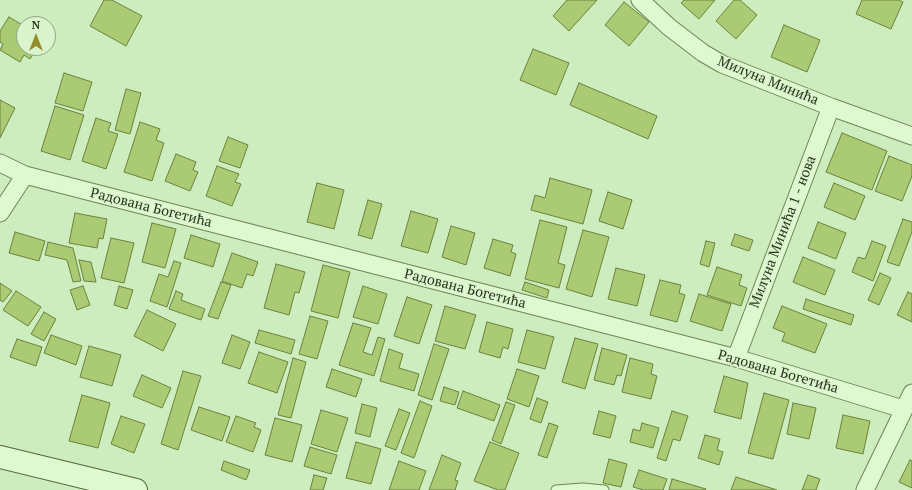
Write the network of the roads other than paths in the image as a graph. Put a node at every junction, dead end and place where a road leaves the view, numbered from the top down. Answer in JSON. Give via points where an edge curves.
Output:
{"nodes":[{"id":1,"x":640,"y":0,"type":"edge"},
{"id":2,"x":831,"y":107,"type":"junction"},
{"id":3,"x":912,"y":136,"type":"edge"},
{"id":4,"x":0,"y":163,"type":"edge"},
{"id":5,"x":25,"y":175,"type":"junction"},
{"id":6,"x":0,"y":213,"type":"edge"},
{"id":7,"x":736,"y":358,"type":"junction"},
{"id":8,"x":912,"y":393,"type":"edge"},
{"id":9,"x":903,"y":409,"type":"junction"},
{"id":10,"x":0,"y":456,"type":"edge"},
{"id":11,"x":136,"y":490,"type":"edge"},
{"id":12,"x":556,"y":490,"type":"edge"},
{"id":13,"x":604,"y":490,"type":"edge"},
{"id":14,"x":865,"y":490,"type":"edge"}],
"edges":[{"from":1,"to":2,"type":"street","name":"Милуна Минића","via":[[702,53],[722,64]]},
{"from":2,"to":3,"type":"street","name":"Милуна Минића"},
{"from":2,"to":7,"type":"street","name":"Милуна Минића 1 - нова"},
{"from":4,"to":5,"type":"street","name":"Радована Богетића"},
{"from":5,"to":6,"type":"street"},
{"from":5,"to":7,"type":"street","name":"Радована Богетића"},
{"from":7,"to":9,"type":"street","name":"Радована Богетића"},
{"from":8,"to":9,"type":"street"},
{"from":9,"to":14,"type":"street"},
{"from":10,"to":11,"type":"main road"},
{"from":12,"to":13,"type":"lane"}]}
